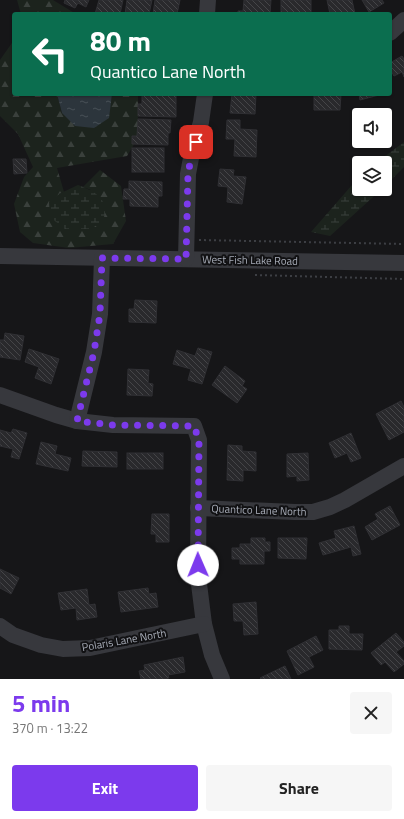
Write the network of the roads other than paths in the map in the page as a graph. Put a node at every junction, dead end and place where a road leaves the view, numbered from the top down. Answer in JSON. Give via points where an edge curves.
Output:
{"nodes":[{"id":1,"x":208,"y":0,"type":"edge"},
{"id":2,"x":207,"y":12,"type":"edge"},
{"id":3,"x":404,"y":20,"type":"edge"},
{"id":4,"x":392,"y":31,"type":"edge"},
{"id":5,"x":205,"y":96,"type":"edge"},
{"id":6,"x":0,"y":256,"type":"edge"},
{"id":7,"x":102,"y":258,"type":"junction"},
{"id":8,"x":186,"y":259,"type":"junction"},
{"id":9,"x":404,"y":263,"type":"edge"},
{"id":10,"x":0,"y":395,"type":"edge"},
{"id":11,"x":77,"y":421,"type":"junction"},
{"id":12,"x":404,"y":466,"type":"edge"},
{"id":13,"x":198,"y":508,"type":"junction"},
{"id":14,"x":204,"y":624,"type":"junction"},
{"id":15,"x":0,"y":626,"type":"edge"},
{"id":16,"x":222,"y":679,"type":"edge"}],
"edges":[{"from":1,"to":2,"type":"street"},
{"from":3,"to":4,"type":"street"},
{"from":5,"to":8,"type":"street","via":[[188,174]]},
{"from":6,"to":7,"type":"street","name":"West Fish Lake Road"},
{"from":7,"to":8,"type":"street","name":"West Fish Lake Road"},
{"from":7,"to":11,"type":"street","via":[[100,314]]},
{"from":8,"to":9,"type":"street","name":"West Fish Lake Road"},
{"from":10,"to":11,"type":"street"},
{"from":11,"to":13,"type":"street","via":[[113,425],[194,426],[199,440]]},
{"from":12,"to":13,"type":"street","name":"Quantico Lane North","via":[[345,500],[313,512]]},
{"from":13,"to":14,"type":"street","via":[[198,576]]},
{"from":14,"to":15,"type":"street","name":"Polaris Lane North","via":[[90,648],[63,649],[12,635]]},
{"from":14,"to":16,"type":"street","via":[[212,655]]}]}
